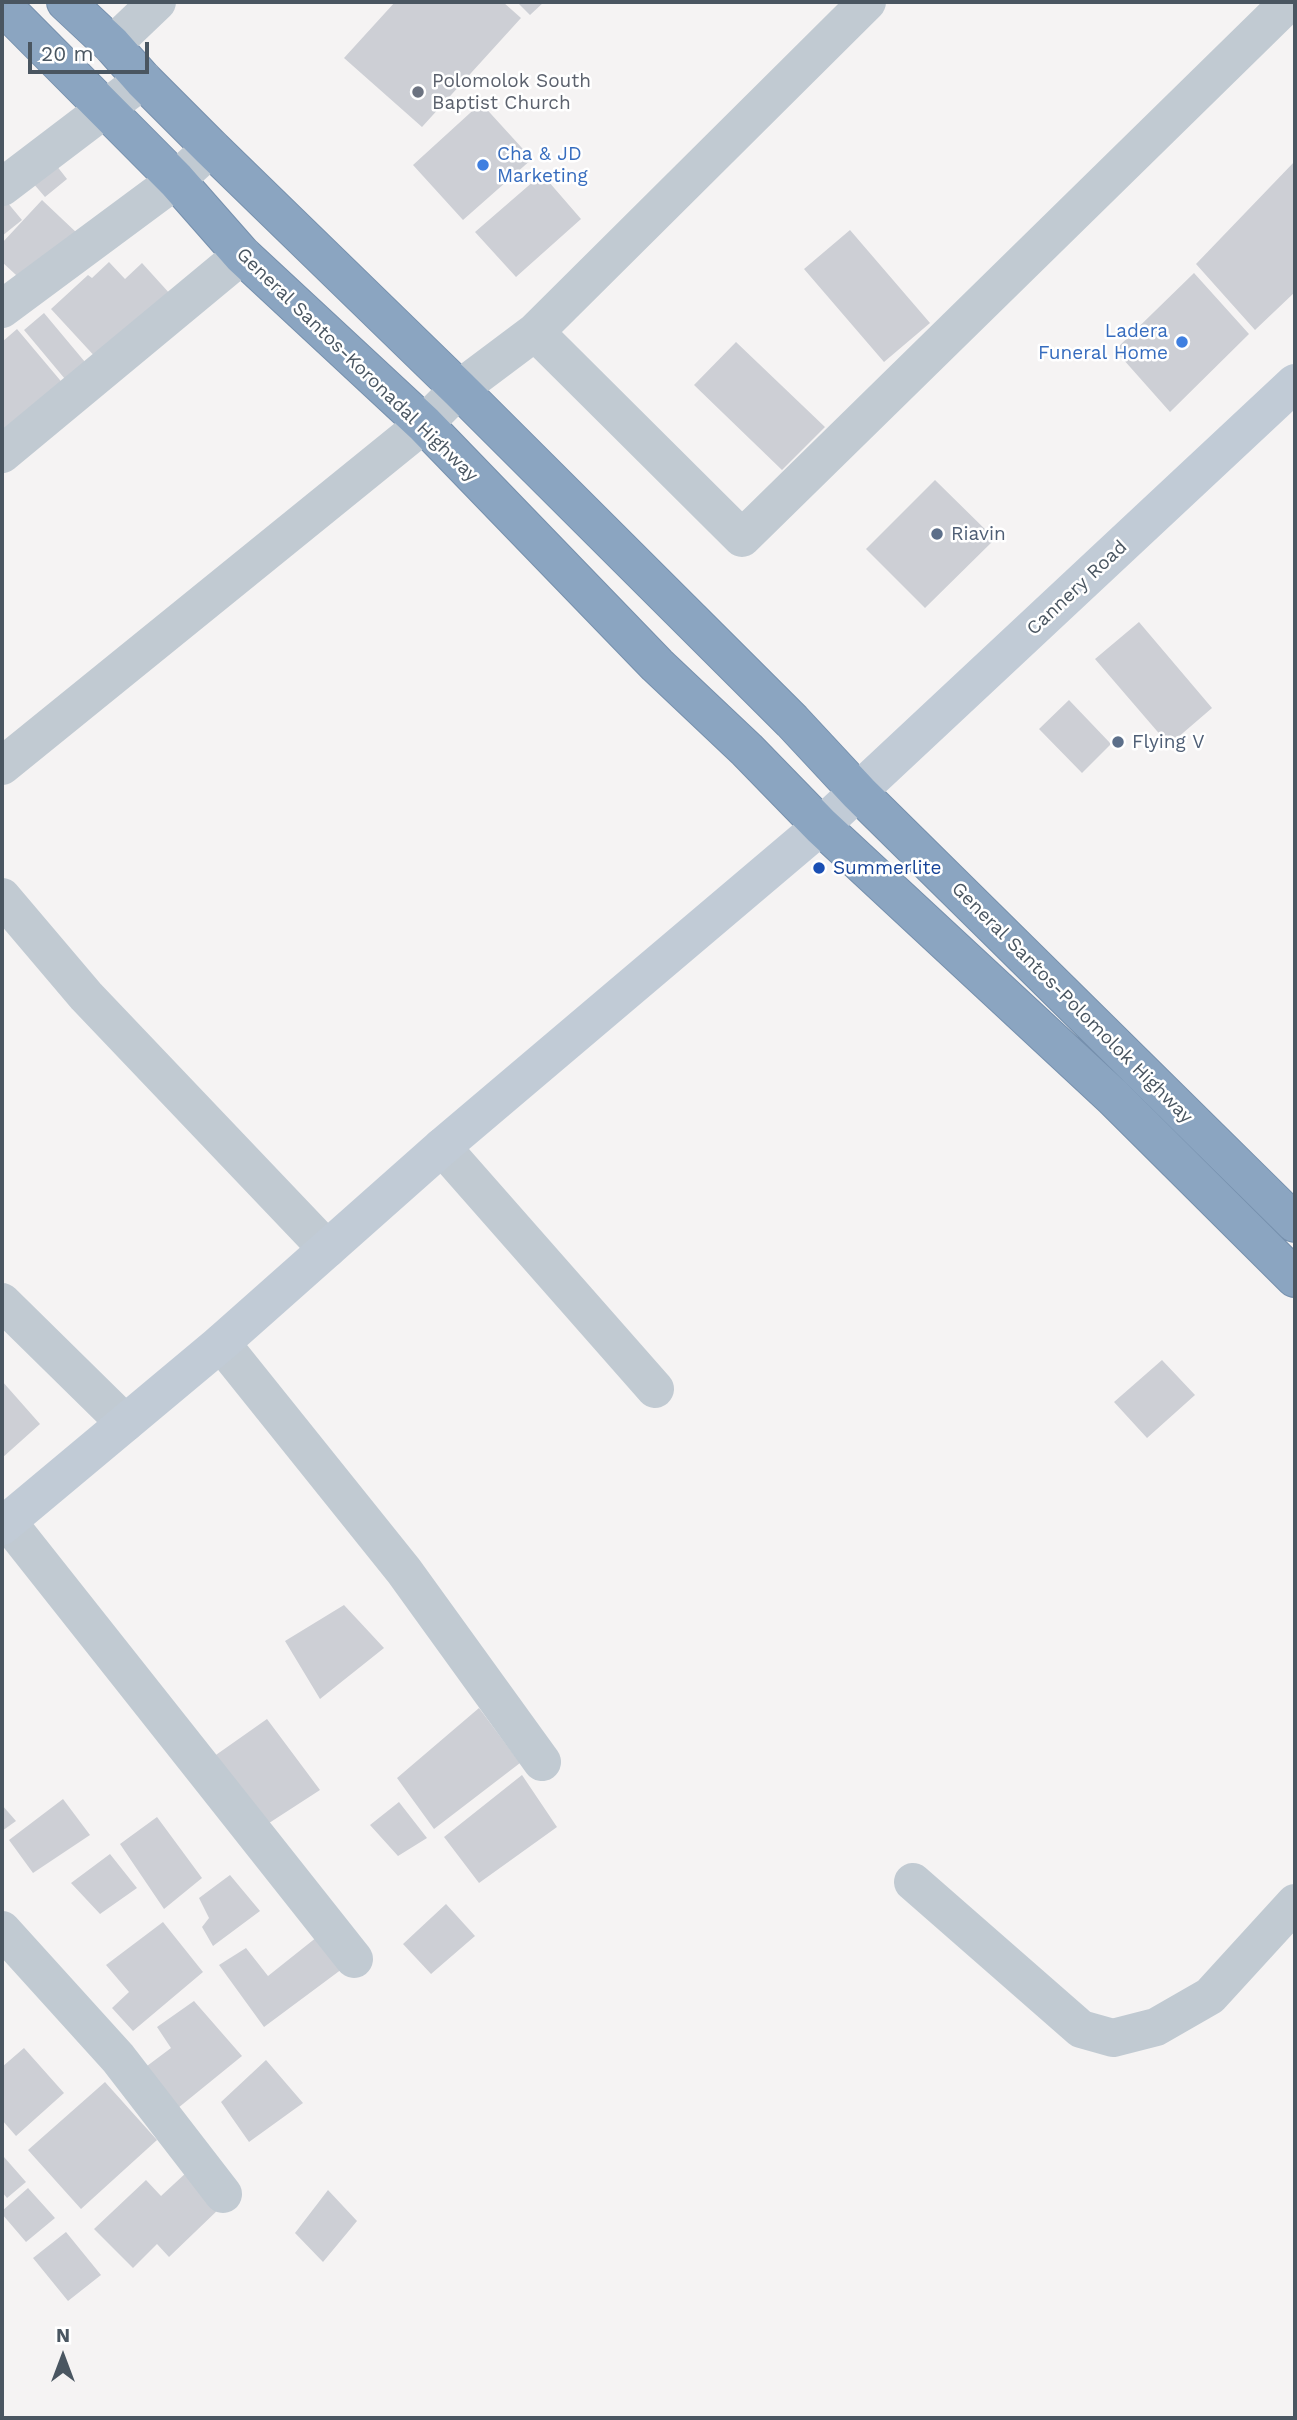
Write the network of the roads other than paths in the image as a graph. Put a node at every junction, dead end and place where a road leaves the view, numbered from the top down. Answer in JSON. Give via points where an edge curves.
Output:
{"nodes":[{"id":1,"x":66,"y":2,"type":"edge"},
{"id":2,"x":157,"y":2,"type":"edge"},
{"id":3,"x":867,"y":2,"type":"edge"},
{"id":4,"x":1289,"y":2,"type":"edge"},
{"id":5,"x":2,"y":5,"type":"edge"},
{"id":6,"x":112,"y":45,"type":"junction"},
{"id":7,"x":143,"y":80,"type":"junction"},
{"id":8,"x":103,"y":109,"type":"junction"},
{"id":9,"x":211,"y":148,"type":"junction"},
{"id":10,"x":176,"y":180,"type":"junction"},
{"id":11,"x":2,"y":187,"type":"edge"},
{"id":12,"x":242,"y":255,"type":"junction"},
{"id":13,"x":2,"y":309,"type":"edge"},
{"id":14,"x":535,"y":332,"type":"junction"},
{"id":15,"x":1295,"y":383,"type":"edge"},
{"id":16,"x":459,"y":389,"type":"junction"},
{"id":17,"x":424,"y":424,"type":"junction"},
{"id":18,"x":2,"y":454,"type":"edge"},
{"id":19,"x":2,"y":766,"type":"edge"},
{"id":20,"x":859,"y":793,"type":"junction"},
{"id":21,"x":821,"y":827,"type":"junction"},
{"id":22,"x":2,"y":897,"type":"edge"},
{"id":23,"x":442,"y":1147,"type":"junction"},
{"id":24,"x":1295,"y":1223,"type":"edge"},
{"id":25,"x":327,"y":1250,"type":"junction"},
{"id":26,"x":1295,"y":1278,"type":"edge"},
{"id":27,"x":2,"y":1302,"type":"edge"},
{"id":28,"x":221,"y":1343,"type":"junction"},
{"id":29,"x":655,"y":1389,"type":"dead end"},
{"id":30,"x":125,"y":1423,"type":"junction"},
{"id":31,"x":4,"y":1524,"type":"edge"},
{"id":32,"x":542,"y":1762,"type":"dead end"},
{"id":33,"x":913,"y":1882,"type":"dead end"},
{"id":34,"x":1295,"y":1903,"type":"edge"},
{"id":35,"x":2,"y":1930,"type":"edge"},
{"id":36,"x":354,"y":1959,"type":"dead end"},
{"id":37,"x":223,"y":2194,"type":"dead end"}],
"edges":[{"from":1,"to":6,"type":"highway"},
{"from":2,"to":6,"type":"street"},
{"from":3,"to":14,"type":"street"},
{"from":4,"to":14,"type":"street","via":[[742,538]]},
{"from":5,"to":8,"type":"highway","name":"General Santos-Koronadal Highway"},
{"from":6,"to":7,"type":"highway"},
{"from":7,"to":8,"type":"street"},
{"from":7,"to":9,"type":"highway"},
{"from":8,"to":10,"type":"highway","name":"General Santos-Koronadal Highway"},
{"from":8,"to":11,"type":"street"},
{"from":9,"to":10,"type":"street"},
{"from":9,"to":16,"type":"highway"},
{"from":10,"to":12,"type":"highway","name":"General Santos-Koronadal Highway"},
{"from":10,"to":13,"type":"street"},
{"from":12,"to":17,"type":"highway","name":"General Santos-Koronadal Highway"},
{"from":12,"to":18,"type":"street"},
{"from":14,"to":16,"type":"street"},
{"from":15,"to":20,"type":"street","name":"Cannery Road"},
{"from":16,"to":17,"type":"street"},
{"from":16,"to":20,"type":"highway","name":"General Santos-Polomolok Highway"},
{"from":17,"to":19,"type":"street"},
{"from":17,"to":21,"type":"highway","name":"General Santos-Koronadal Highway"},
{"from":20,"to":21,"type":"street","name":"Cannery Road"},
{"from":20,"to":24,"type":"highway","name":"General Santos-Polomolok Highway"},
{"from":21,"to":23,"type":"street","name":"Cannery Road"},
{"from":21,"to":26,"type":"highway","name":"General Santos-Koronadal Highway","via":[[1113,1097]]},
{"from":22,"to":25,"type":"street","via":[[86,996]]},
{"from":23,"to":25,"type":"street","name":"Cannery Road"},
{"from":23,"to":29,"type":"street"},
{"from":25,"to":28,"type":"street","name":"Cannery Road"},
{"from":27,"to":30,"type":"street"},
{"from":28,"to":30,"type":"street","name":"Cannery Road"},
{"from":28,"to":32,"type":"street","via":[[404,1571]]},
{"from":30,"to":31,"type":"street","name":"Cannery Road"},
{"from":31,"to":36,"type":"street"},
{"from":33,"to":34,"type":"street","via":[[1081,2029],[1113,2038],[1156,2027],[1210,1996]]},
{"from":35,"to":37,"type":"street","via":[[118,2058]]}]}
